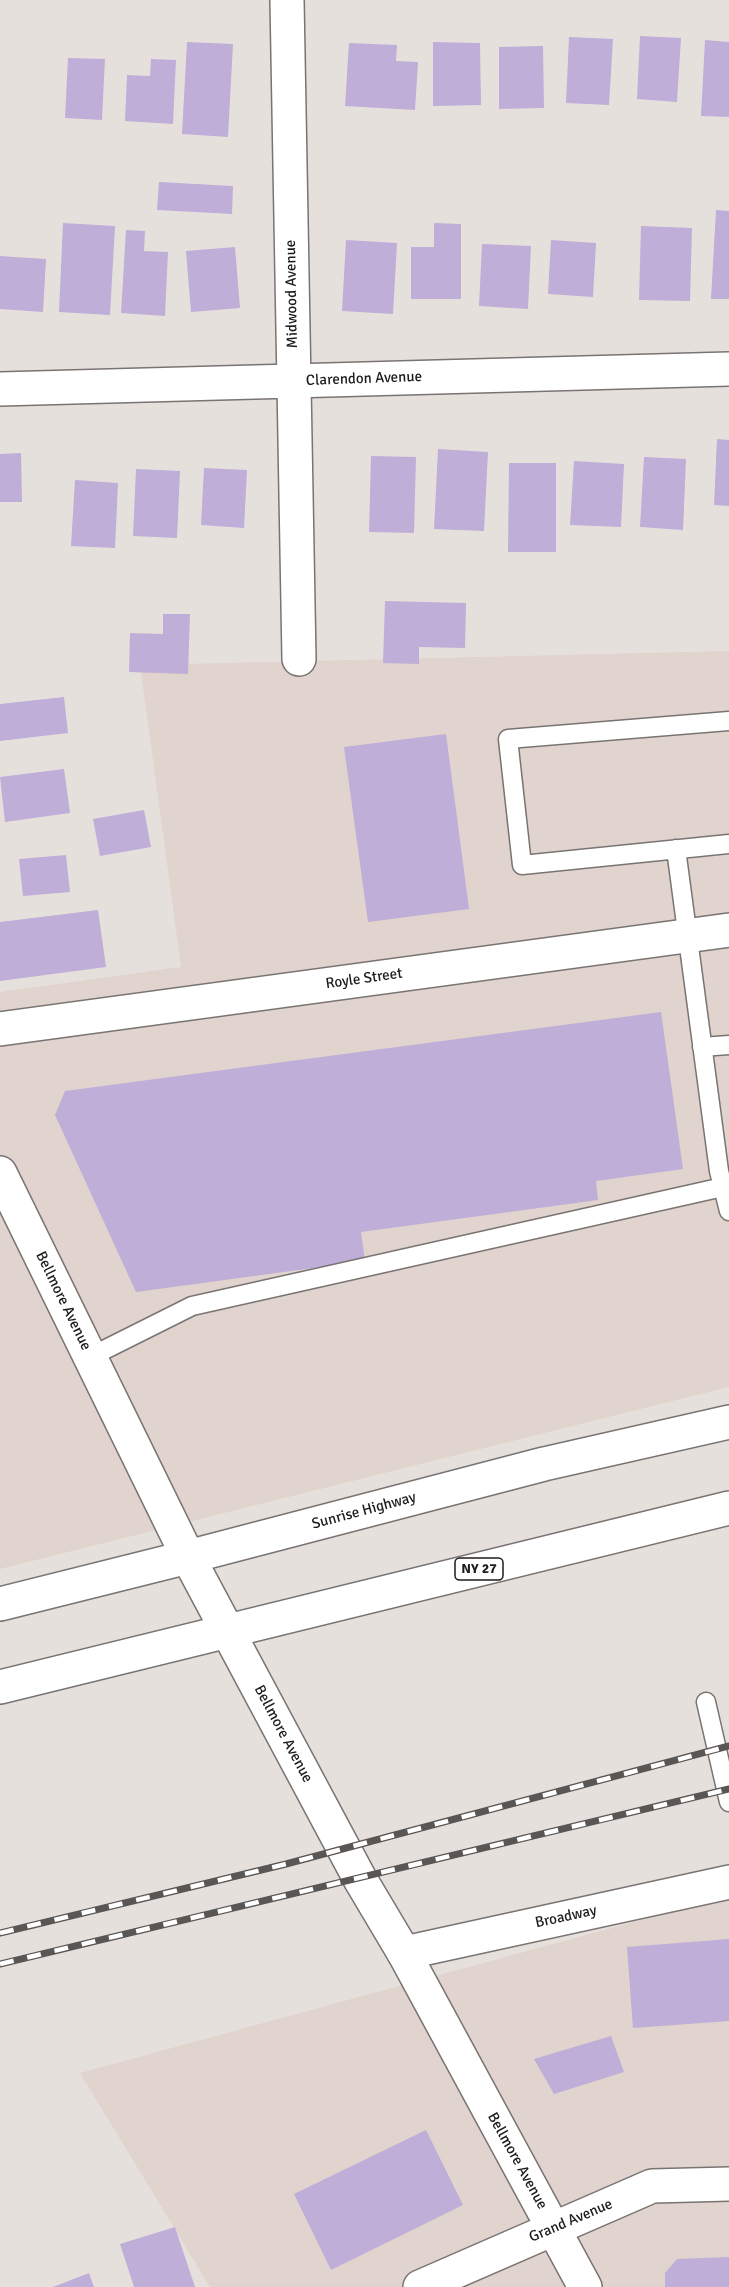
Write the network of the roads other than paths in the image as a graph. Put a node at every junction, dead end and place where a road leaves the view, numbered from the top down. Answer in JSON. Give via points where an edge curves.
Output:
{"nodes":[{"id":1,"x":287,"y":0,"type":"edge"},
{"id":2,"x":729,"y":369,"type":"edge"},
{"id":3,"x":294,"y":381,"type":"junction"},
{"id":4,"x":0,"y":389,"type":"edge"},
{"id":5,"x":299,"y":659,"type":"dead end"},
{"id":6,"x":729,"y":721,"type":"edge"},
{"id":7,"x":729,"y":844,"type":"edge"},
{"id":8,"x":676,"y":849,"type":"junction"},
{"id":9,"x":729,"y":930,"type":"edge"},
{"id":10,"x":687,"y":935,"type":"junction"},
{"id":11,"x":0,"y":1029,"type":"edge"},
{"id":12,"x":729,"y":1046,"type":"edge"},
{"id":13,"x":702,"y":1047,"type":"junction"},
{"id":14,"x":0,"y":1173,"type":"edge"},
{"id":15,"x":723,"y":1187,"type":"junction"},
{"id":16,"x":729,"y":1211,"type":"edge"},
{"id":17,"x":90,"y":1357,"type":"junction"},
{"id":18,"x":729,"y":1422,"type":"edge"},
{"id":19,"x":729,"y":1508,"type":"edge"},
{"id":20,"x":188,"y":1557,"type":"junction"},
{"id":21,"x":0,"y":1604,"type":"edge"},
{"id":22,"x":228,"y":1630,"type":"junction"},
{"id":23,"x":0,"y":1687,"type":"edge"},
{"id":24,"x":706,"y":1702,"type":"dead end"},
{"id":25,"x":729,"y":1802,"type":"edge"},
{"id":26,"x":729,"y":1882,"type":"edge"},
{"id":27,"x":404,"y":1953,"type":"junction"},
{"id":28,"x":729,"y":2184,"type":"edge"},
{"id":29,"x":554,"y":2228,"type":"junction"},
{"id":30,"x":420,"y":2287,"type":"edge"},
{"id":31,"x":585,"y":2287,"type":"edge"}],
"edges":[{"from":1,"to":3,"type":"main road","name":"Midwood Avenue"},
{"from":2,"to":3,"type":"main road","name":"Clarendon Avenue"},
{"from":3,"to":4,"type":"main road","name":"Clarendon Avenue"},
{"from":3,"to":5,"type":"main road","name":"Midwood Avenue"},
{"from":6,"to":8,"type":"lane","via":[[508,739],[522,865]]},
{"from":7,"to":8,"type":"lane"},
{"from":8,"to":10,"type":"lane"},
{"from":9,"to":10,"type":"main road","name":"Royle Street"},
{"from":10,"to":11,"type":"main road","name":"Royle Street"},
{"from":10,"to":13,"type":"lane"},
{"from":12,"to":13,"type":"lane"},
{"from":13,"to":15,"type":"lane"},
{"from":14,"to":17,"type":"main road","name":"Bellmore Avenue"},
{"from":15,"to":16,"type":"lane"},
{"from":15,"to":17,"type":"lane","via":[[192,1306]]},
{"from":17,"to":20,"type":"main road","name":"Bellmore Avenue"},
{"from":18,"to":20,"type":"main road","name":"Sunrise Highway","via":[[544,1464]]},
{"from":19,"to":22,"type":"main road","number":"NY 27"},
{"from":20,"to":21,"type":"main road","name":"Sunrise Highway"},
{"from":20,"to":22,"type":"main road","name":"Bellmore Avenue"},
{"from":22,"to":23,"type":"main road","number":"NY 27"},
{"from":22,"to":27,"type":"main road","name":"Bellmore Avenue","via":[[360,1879]]},
{"from":24,"to":25,"type":"lane"},
{"from":26,"to":27,"type":"main road","name":"Broadway"},
{"from":27,"to":29,"type":"main road","name":"Bellmore Avenue"},
{"from":28,"to":29,"type":"main road","name":"Grand Avenue","via":[[652,2186]]},
{"from":29,"to":30,"type":"main road","name":"Grand Avenue"},
{"from":29,"to":31,"type":"main road","name":"Bellmore Avenue"}]}
